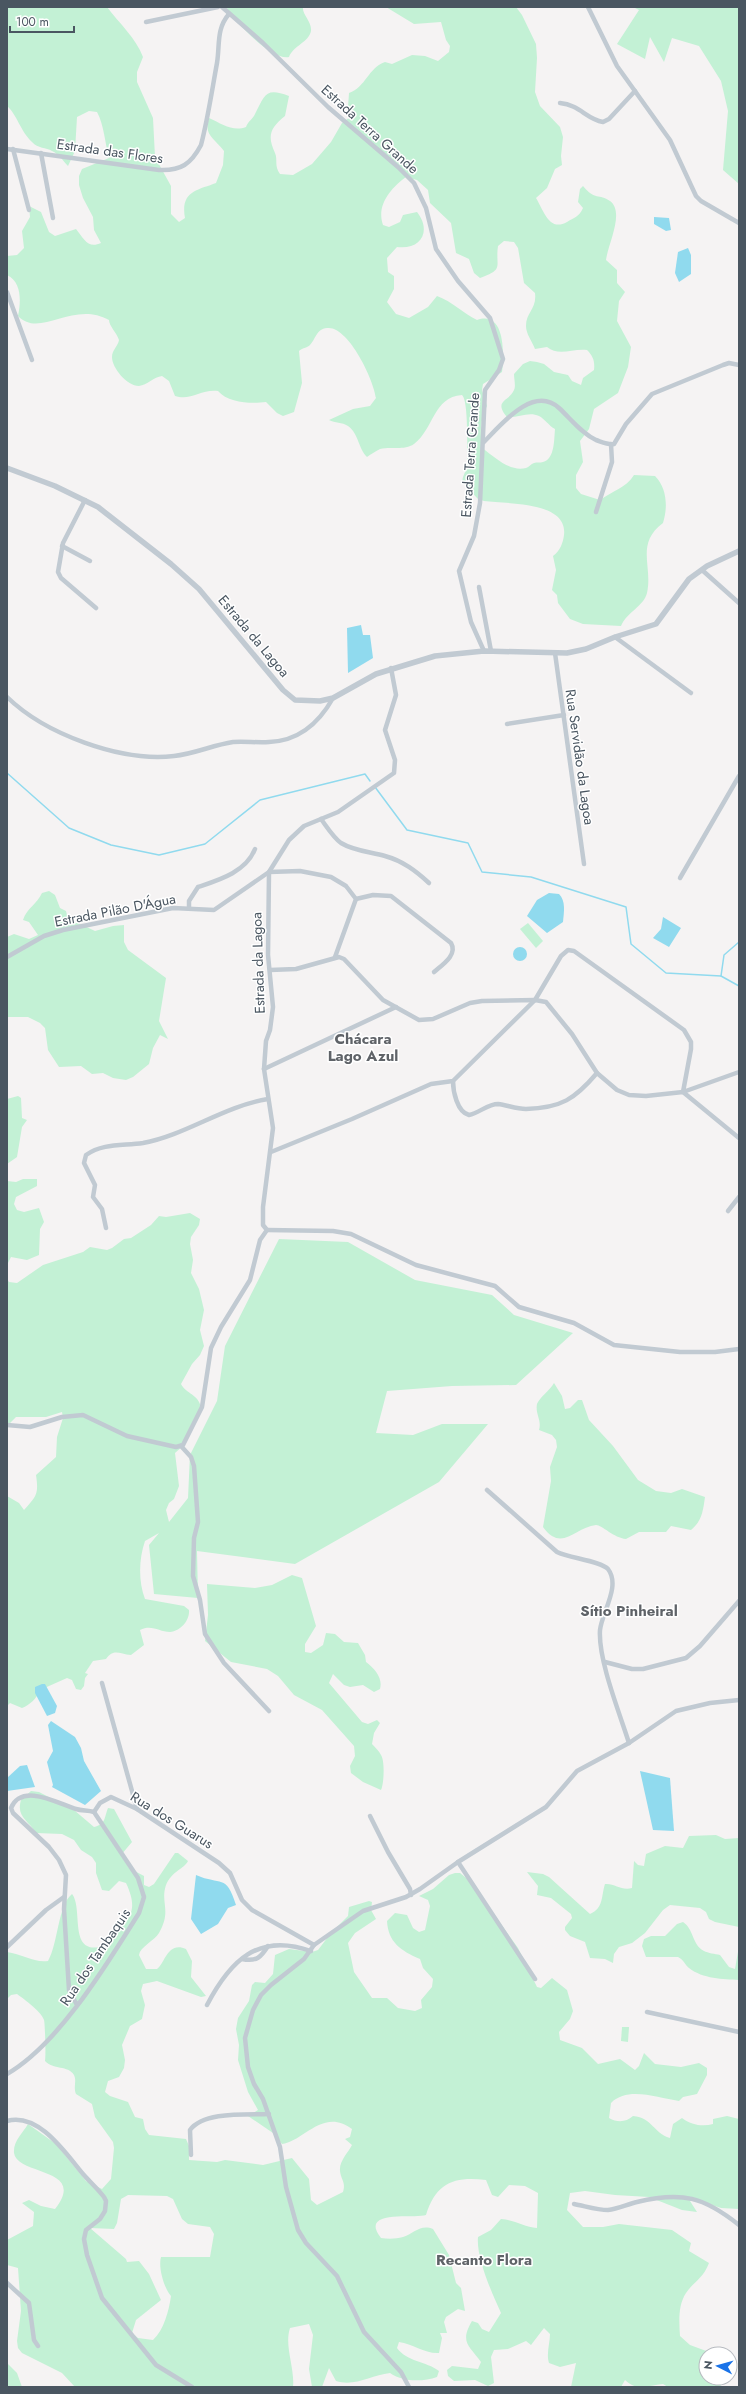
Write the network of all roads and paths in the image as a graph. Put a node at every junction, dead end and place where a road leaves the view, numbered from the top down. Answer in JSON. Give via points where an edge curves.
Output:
{"nodes":[{"id":1,"x":218,"y":7,"type":"edge"},
{"id":2,"x":222,"y":7,"type":"edge"},
{"id":3,"x":588,"y":7,"type":"edge"},
{"id":4,"x":229,"y":14,"type":"junction"},
{"id":5,"x":146,"y":22,"type":"dead end"},
{"id":6,"x":634,"y":90,"type":"junction"},
{"id":7,"x":560,"y":102,"type":"dead end"},
{"id":8,"x":7,"y":149,"type":"edge"},
{"id":9,"x":13,"y":149,"type":"junction"},
{"id":10,"x":42,"y":153,"type":"junction"},
{"id":11,"x":29,"y":210,"type":"dead end"},
{"id":12,"x":53,"y":218,"type":"dead end"},
{"id":13,"x":739,"y":223,"type":"edge"},
{"id":14,"x":7,"y":292,"type":"edge"},
{"id":15,"x":32,"y":360,"type":"dead end"},
{"id":16,"x":739,"y":365,"type":"edge"},
{"id":17,"x":484,"y":442,"type":"junction"},
{"id":18,"x":611,"y":444,"type":"junction"},
{"id":19,"x":7,"y":468,"type":"edge"},
{"id":20,"x":85,"y":500,"type":"junction"},
{"id":21,"x":596,"y":512,"type":"dead end"},
{"id":22,"x":62,"y":546,"type":"junction"},
{"id":23,"x":739,"y":551,"type":"edge"},
{"id":24,"x":90,"y":561,"type":"dead end"},
{"id":25,"x":702,"y":570,"type":"junction"},
{"id":26,"x":479,"y":587,"type":"dead end"},
{"id":27,"x":739,"y":604,"type":"edge"},
{"id":28,"x":96,"y":608,"type":"dead end"},
{"id":29,"x":615,"y":637,"type":"junction"},
{"id":30,"x":491,"y":651,"type":"junction"},
{"id":31,"x":484,"y":652,"type":"junction"},
{"id":32,"x":555,"y":653,"type":"junction"},
{"id":33,"x":391,"y":668,"type":"junction"},
{"id":34,"x":691,"y":693,"type":"dead end"},
{"id":35,"x":7,"y":697,"type":"edge"},
{"id":36,"x":333,"y":698,"type":"junction"},
{"id":37,"x":564,"y":715,"type":"junction"},
{"id":38,"x":507,"y":724,"type":"dead end"},
{"id":39,"x":739,"y":776,"type":"edge"},
{"id":40,"x":321,"y":819,"type":"junction"},
{"id":41,"x":255,"y":849,"type":"dead end"},
{"id":42,"x":584,"y":864,"type":"dead end"},
{"id":43,"x":269,"y":872,"type":"junction"},
{"id":44,"x":680,"y":878,"type":"dead end"},
{"id":45,"x":429,"y":883,"type":"dead end"},
{"id":46,"x":356,"y":899,"type":"junction"},
{"id":47,"x":189,"y":908,"type":"junction"},
{"id":48,"x":7,"y":957,"type":"edge"},
{"id":49,"x":335,"y":957,"type":"junction"},
{"id":50,"x":270,"y":970,"type":"junction"},
{"id":51,"x":434,"y":972,"type":"dead end"},
{"id":52,"x":535,"y":1000,"type":"junction"},
{"id":53,"x":396,"y":1007,"type":"junction"},
{"id":54,"x":264,"y":1069,"type":"junction"},
{"id":55,"x":739,"y":1072,"type":"edge"},
{"id":56,"x":597,"y":1073,"type":"junction"},
{"id":57,"x":453,"y":1081,"type":"junction"},
{"id":58,"x":683,"y":1092,"type":"junction"},
{"id":59,"x":268,"y":1099,"type":"junction"},
{"id":60,"x":739,"y":1138,"type":"edge"},
{"id":61,"x":271,"y":1152,"type":"junction"},
{"id":62,"x":739,"y":1197,"type":"edge"},
{"id":63,"x":728,"y":1211,"type":"dead end"},
{"id":64,"x":106,"y":1228,"type":"dead end"},
{"id":65,"x":267,"y":1230,"type":"junction"},
{"id":66,"x":739,"y":1349,"type":"edge"},
{"id":67,"x":7,"y":1425,"type":"edge"},
{"id":68,"x":181,"y":1446,"type":"junction"},
{"id":69,"x":487,"y":1490,"type":"dead end"},
{"id":70,"x":739,"y":1601,"type":"edge"},
{"id":71,"x":605,"y":1662,"type":"junction"},
{"id":72,"x":102,"y":1684,"type":"dead end"},
{"id":73,"x":739,"y":1700,"type":"edge"},
{"id":74,"x":269,"y":1711,"type":"dead end"},
{"id":75,"x":629,"y":1743,"type":"junction"},
{"id":76,"x":137,"y":1810,"type":"junction"},
{"id":77,"x":94,"y":1812,"type":"junction"},
{"id":78,"x":370,"y":1816,"type":"dead end"},
{"id":79,"x":458,"y":1862,"type":"junction"},
{"id":80,"x":411,"y":1894,"type":"junction"},
{"id":81,"x":64,"y":1897,"type":"junction"},
{"id":82,"x":314,"y":1945,"type":"junction"},
{"id":83,"x":268,"y":1946,"type":"junction"},
{"id":84,"x":7,"y":1947,"type":"edge"},
{"id":85,"x":311,"y":1951,"type":"junction"},
{"id":86,"x":242,"y":1959,"type":"junction"},
{"id":87,"x":535,"y":1980,"type":"dead end"},
{"id":88,"x":77,"y":2005,"type":"junction"},
{"id":89,"x":207,"y":2006,"type":"dead end"},
{"id":90,"x":647,"y":2012,"type":"dead end"},
{"id":91,"x":739,"y":2032,"type":"edge"},
{"id":92,"x":7,"y":2074,"type":"edge"},
{"id":93,"x":269,"y":2114,"type":"junction"},
{"id":94,"x":7,"y":2121,"type":"edge"},
{"id":95,"x":191,"y":2155,"type":"dead end"},
{"id":96,"x":574,"y":2204,"type":"dead end"},
{"id":97,"x":739,"y":2225,"type":"edge"},
{"id":98,"x":7,"y":2283,"type":"edge"},
{"id":99,"x":38,"y":2346,"type":"dead end"},
{"id":100,"x":192,"y":2387,"type":"edge"},
{"id":101,"x":409,"y":2387,"type":"edge"}],
"edges":[{"from":1,"to":5,"type":"street"},
{"from":2,"to":4,"type":"street","name":"Estrada Terra Grande"},
{"from":3,"to":6,"type":"street","via":[[607,49]]},
{"from":4,"to":10,"type":"street","name":"Estrada das Flores","via":[[222,22],[220,30],[217,62],[201,145],[195,156],[182,168],[159,170]]},
{"from":4,"to":17,"type":"street","name":"Estrada Terra Grande","via":[[263,43],[341,119],[398,167],[420,193],[436,250],[458,281],[490,318],[502,350],[502,364],[486,390]]},
{"from":6,"to":7,"type":"street","via":[[603,122],[594,119],[575,105]]},
{"from":6,"to":13,"type":"street","via":[[670,140],[696,196]]},
{"from":8,"to":9,"type":"street","name":"Estrada das Flores"},
{"from":9,"to":10,"type":"street","name":"Estrada das Flores"},
{"from":9,"to":11,"type":"street"},
{"from":10,"to":12,"type":"street"},
{"from":14,"to":15,"type":"street"},
{"from":16,"to":18,"type":"street","via":[[729,363],[652,394],[626,424],[616,442]]},
{"from":17,"to":18,"type":"street","via":[[510,415],[524,406],[539,402],[558,406],[590,437]]},
{"from":17,"to":31,"type":"street","name":"Estrada Terra Grande","via":[[480,503],[474,536],[459,571],[470,622]]},
{"from":18,"to":21,"type":"street","via":[[612,462]]},
{"from":19,"to":20,"type":"street","name":"Estrada da Lagoa"},
{"from":20,"to":22,"type":"street"},
{"from":20,"to":36,"type":"street","name":"Estrada da Lagoa","via":[[120,523],[187,577],[212,603],[289,696],[302,701]]},
{"from":22,"to":24,"type":"street"},
{"from":22,"to":28,"type":"street","via":[[58,575]]},
{"from":23,"to":25,"type":"street","name":"Estrada da Lagoa"},
{"from":25,"to":27,"type":"street"},
{"from":25,"to":29,"type":"street","name":"Estrada da Lagoa","via":[[684,585],[656,624]]},
{"from":26,"to":30,"type":"street"},
{"from":29,"to":32,"type":"street","name":"Estrada da Lagoa","via":[[586,649]]},
{"from":29,"to":34,"type":"street"},
{"from":30,"to":31,"type":"street","name":"Estrada da Lagoa"},
{"from":30,"to":32,"type":"street","name":"Estrada da Lagoa"},
{"from":31,"to":33,"type":"street","name":"Estrada da Lagoa","via":[[435,656]]},
{"from":32,"to":37,"type":"street","name":"Rua Servidão da Lagoa"},
{"from":33,"to":36,"type":"street","name":"Estrada da Lagoa"},
{"from":33,"to":40,"type":"street","name":"Estrada da Lagoa","via":[[396,694],[386,730],[395,768],[389,778],[338,812]]},
{"from":35,"to":36,"type":"street","via":[[30,716],[86,743],[123,753],[158,757],[175,756],[234,742],[270,742],[292,738],[316,722]]},
{"from":37,"to":38,"type":"street"},
{"from":37,"to":42,"type":"street","name":"Rua Servidão da Lagoa"},
{"from":39,"to":44,"type":"street"},
{"from":40,"to":43,"type":"street","name":"Estrada da Lagoa","via":[[304,826],[296,833]]},
{"from":40,"to":45,"type":"street","via":[[341,842],[414,868]]},
{"from":41,"to":47,"type":"street","via":[[251,858],[221,880],[198,887],[190,900]]},
{"from":43,"to":46,"type":"street","via":[[300,871],[331,877],[346,886]]},
{"from":43,"to":47,"type":"street","name":"Estrada Pilão D'Água","via":[[214,910]]},
{"from":43,"to":50,"type":"street","name":"Estrada da Lagoa","via":[[267,925]]},
{"from":46,"to":49,"type":"street"},
{"from":46,"to":51,"type":"street","via":[[391,896],[451,943],[452,954]]},
{"from":47,"to":48,"type":"street","name":"Estrada Pilão D'Água","via":[[172,908],[63,930],[44,936]]},
{"from":49,"to":50,"type":"street","via":[[296,969]]},
{"from":49,"to":53,"type":"street","via":[[344,959],[372,991]]},
{"from":50,"to":54,"type":"street","name":"Estrada da Lagoa","via":[[273,1008],[266,1041]]},
{"from":52,"to":53,"type":"street","via":[[476,1002],[424,1020],[412,1018]]},
{"from":52,"to":56,"type":"street","via":[[546,1002],[572,1034]]},
{"from":52,"to":57,"type":"street"},
{"from":52,"to":58,"type":"street","via":[[564,951],[574,951],[684,1030],[691,1042],[691,1049]]},
{"from":53,"to":54,"type":"street"},
{"from":54,"to":59,"type":"street","name":"Estrada da Lagoa"},
{"from":55,"to":58,"type":"street"},
{"from":56,"to":57,"type":"street","via":[[582,1091],[560,1104],[526,1109],[498,1104],[469,1115],[460,1108]]},
{"from":56,"to":58,"type":"street","via":[[617,1090],[629,1095]]},
{"from":57,"to":61,"type":"street","via":[[431,1084]]},
{"from":58,"to":60,"type":"street"},
{"from":59,"to":61,"type":"street","name":"Estrada da Lagoa","via":[[273,1128]]},
{"from":59,"to":64,"type":"street","via":[[245,1104],[144,1143],[103,1147],[86,1155],[84,1163],[95,1185],[93,1197],[102,1209]]},
{"from":61,"to":65,"type":"street","name":"Estrada da Lagoa","via":[[263,1207],[264,1225]]},
{"from":62,"to":63,"type":"street"},
{"from":65,"to":66,"type":"street","via":[[333,1231],[350,1234],[416,1265],[495,1286],[519,1307],[570,1321],[614,1345],[680,1352],[724,1352]]},
{"from":65,"to":68,"type":"street","via":[[260,1240],[250,1280],[214,1339],[204,1400],[190,1434]]},
{"from":67,"to":68,"type":"street","via":[[30,1427],[72,1415],[83,1415],[140,1440],[172,1447]]},
{"from":68,"to":74,"type":"street","via":[[191,1457],[194,1466],[198,1522],[194,1538],[193,1576],[205,1634],[224,1663]]},
{"from":69,"to":71,"type":"street","via":[[557,1552],[599,1564],[609,1571],[613,1577],[613,1585],[600,1633]]},
{"from":70,"to":71,"type":"street","via":[[700,1646],[686,1658],[643,1669]]},
{"from":71,"to":75,"type":"street"},
{"from":72,"to":76,"type":"street","via":[[128,1770]]},
{"from":73,"to":75,"type":"street","via":[[710,1703],[676,1711]]},
{"from":75,"to":79,"type":"street","via":[[577,1771],[546,1807]]},
{"from":76,"to":77,"type":"street","name":"Rua dos Guarus","via":[[111,1797],[100,1803]]},
{"from":76,"to":82,"type":"street","name":"Rua dos Guarus","via":[[219,1863],[230,1873],[242,1900],[252,1910]]},
{"from":77,"to":81,"type":"street","via":[[75,1809],[38,1796],[16,1801],[11,1808],[59,1860],[67,1882]]},
{"from":77,"to":88,"type":"street","name":"Rua dos Tambaquis","via":[[138,1878],[144,1897],[136,1918]]},
{"from":78,"to":80,"type":"street"},
{"from":79,"to":80,"type":"street"},
{"from":79,"to":87,"type":"street"},
{"from":80,"to":82,"type":"street","via":[[363,1911]]},
{"from":81,"to":84,"type":"street","via":[[46,1910]]},
{"from":81,"to":88,"type":"street","via":[[69,1990]]},
{"from":82,"to":85,"type":"street"},
{"from":83,"to":85,"type":"street","via":[[279,1943],[291,1944]]},
{"from":83,"to":86,"type":"street"},
{"from":83,"to":86,"type":"street","via":[[262,1957],[256,1960]]},
{"from":85,"to":93,"type":"street","via":[[261,1995],[246,2032],[248,2067]]},
{"from":86,"to":89,"type":"street","via":[[228,1971]]},
{"from":88,"to":92,"type":"street","name":"Rua dos Tambaquis","via":[[50,2039],[28,2060]]},
{"from":90,"to":91,"type":"street"},
{"from":93,"to":95,"type":"street","via":[[199,2121],[190,2130]]},
{"from":93,"to":101,"type":"street","via":[[280,2147],[287,2193],[298,2230],[306,2243],[337,2276],[364,2332],[401,2372]]},
{"from":94,"to":100,"type":"street","via":[[28,2122],[44,2132],[104,2197],[105,2211],[100,2219],[89,2226],[84,2239],[102,2298],[156,2365]]},
{"from":96,"to":97,"type":"street","via":[[607,2210],[659,2198],[691,2198],[707,2203]]},
{"from":98,"to":99,"type":"street","via":[[29,2303],[34,2340]]}]}
